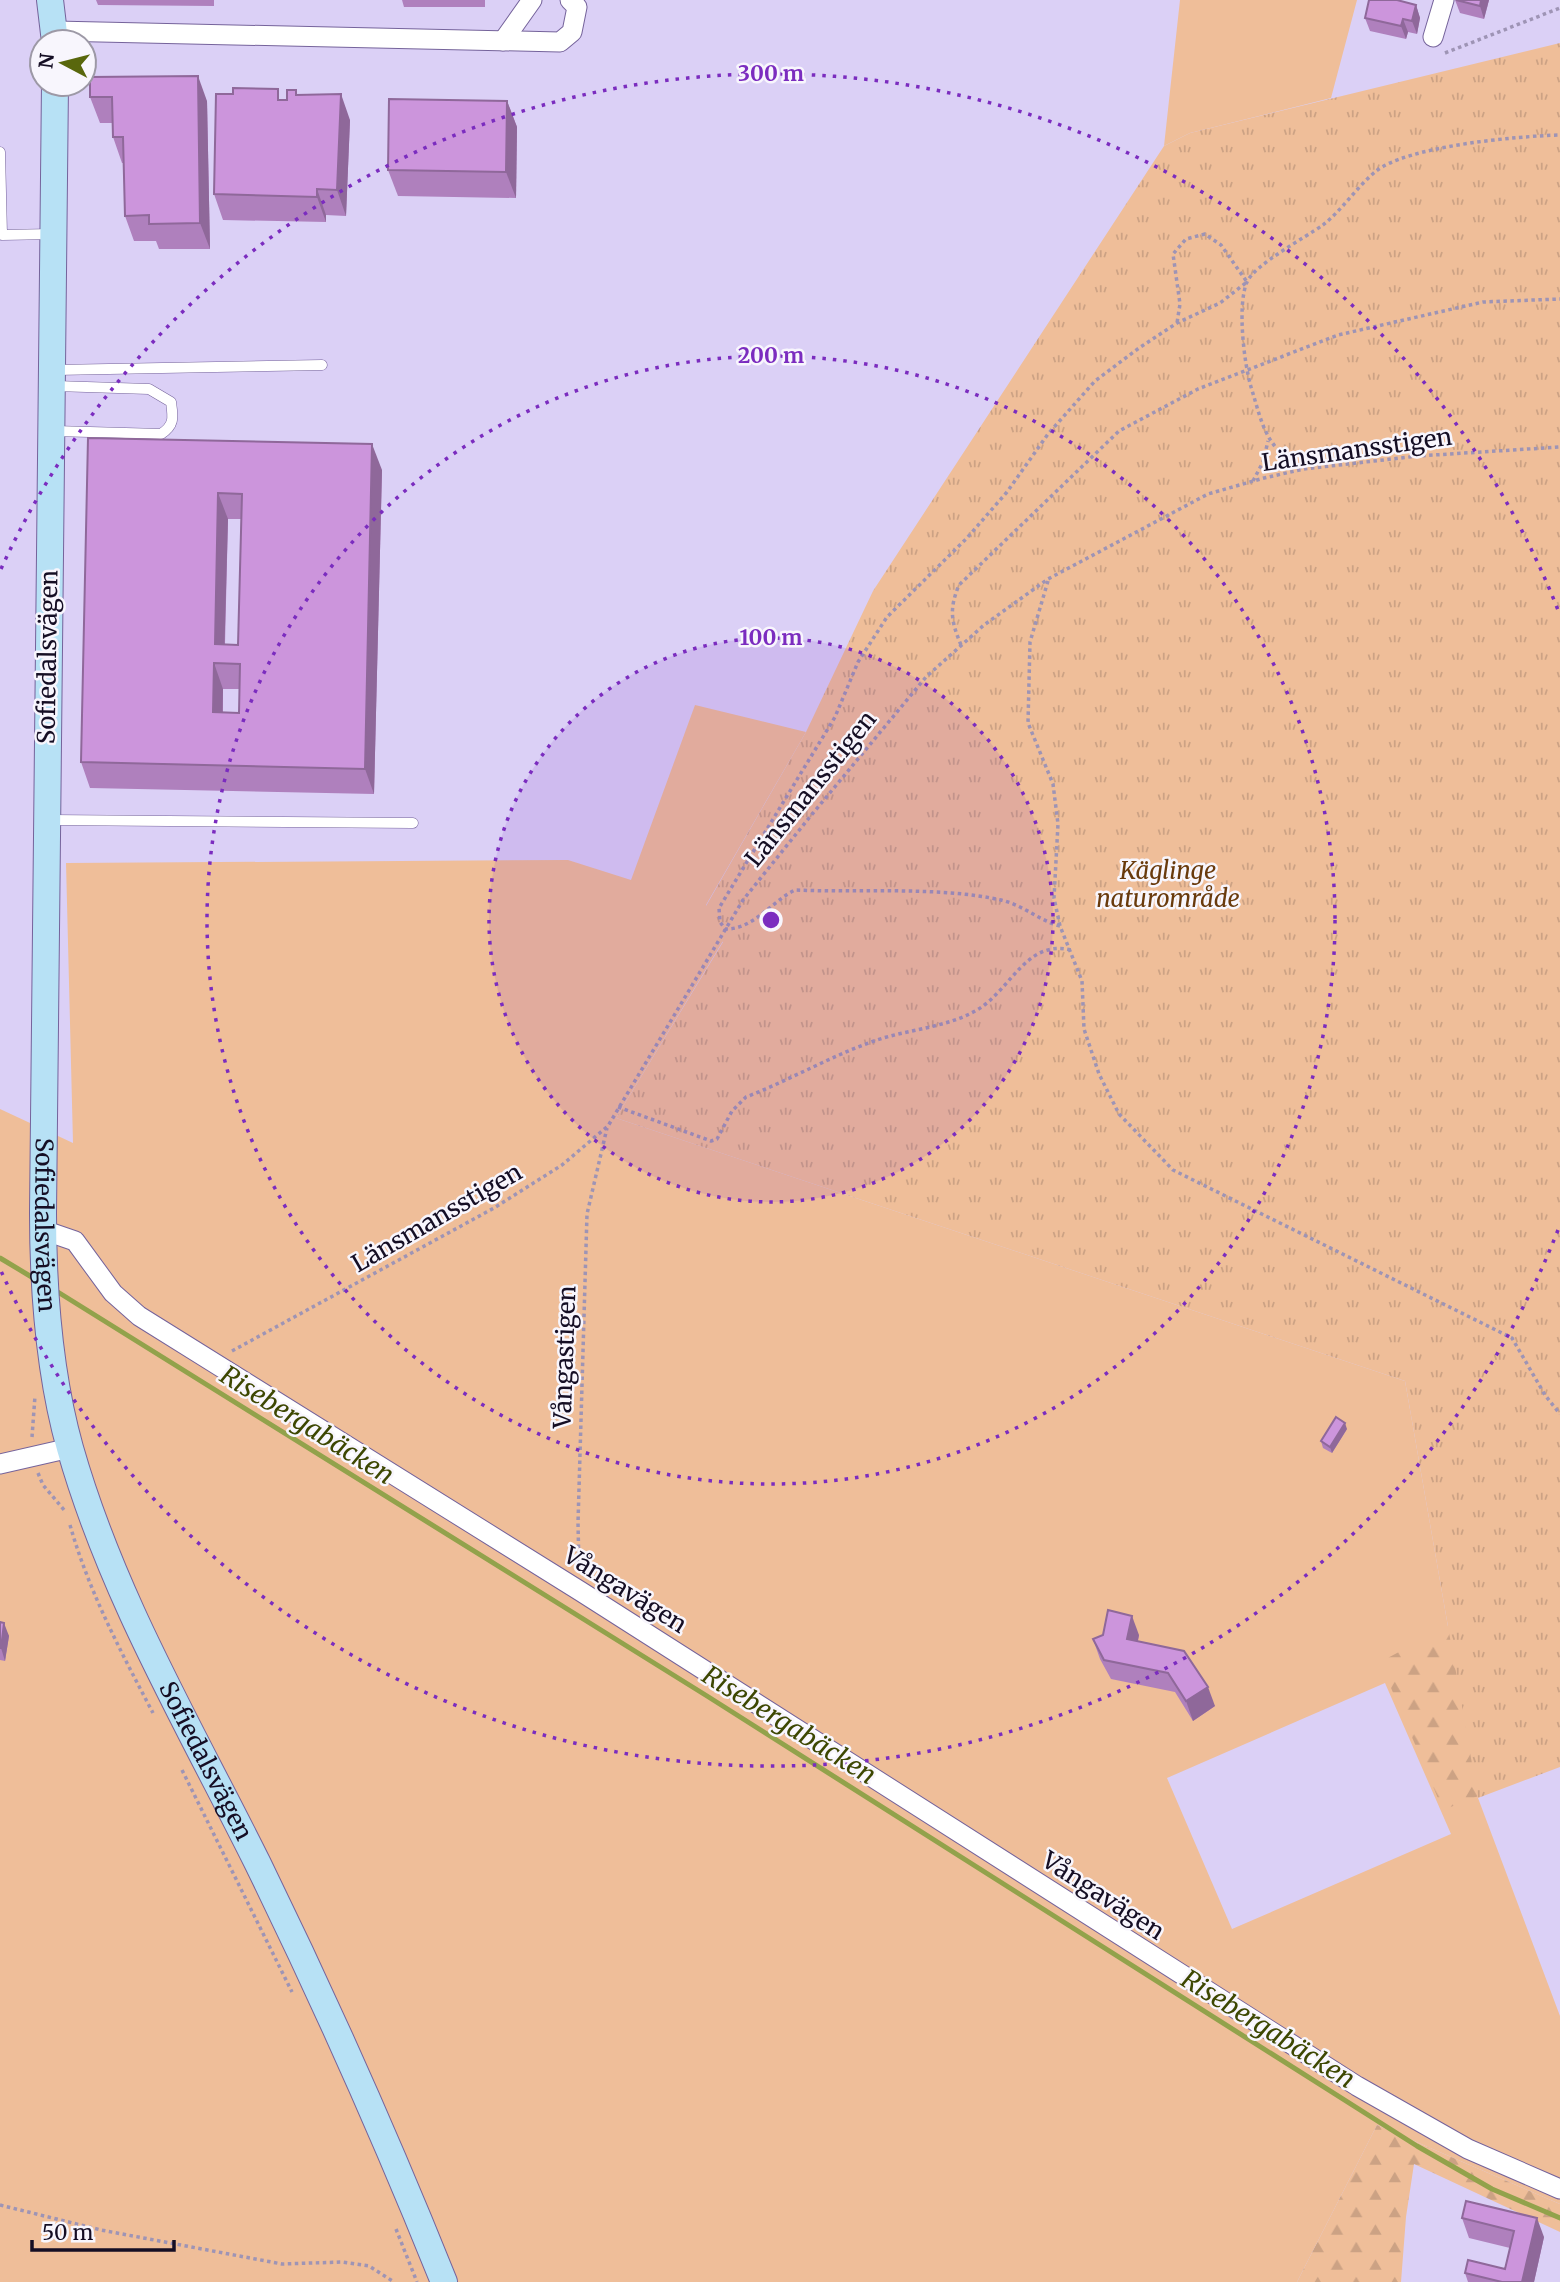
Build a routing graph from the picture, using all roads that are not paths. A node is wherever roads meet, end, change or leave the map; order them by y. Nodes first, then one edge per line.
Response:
1 (50, 0) edge
2 (532, 0) edge
3 (570, 0) edge
4 (1444, 0) edge
5 (54, 28) edge
6 (98, 37) edge
7 (1433, 37) road end
8 (503, 41) junction
9 (55, 98) edge
10 (0, 152) edge
11 (53, 234) junction
12 (322, 365) dead end
13 (51, 378) junction
14 (50, 431) junction
15 (46, 820) junction
16 (412, 823) dead end
17 (43, 1238) junction
18 (71, 1448) junction
19 (0, 1464) edge
20 (1560, 2189) edge
21 (444, 2282) edge

1 - 5 main road
2 - 8 street
3 - 8 street
4 - 7 street
6 - 8 street
9 - 11 main road, Sofiedalsvägen
10 - 11 lane
11 - 13 main road, Sofiedalsvägen
12 - 13 lane
13 - 14 main road, Sofiedalsvägen
13 - 14 lane
14 - 15 main road, Sofiedalsvägen
15 - 16 lane
15 - 17 main road, Sofiedalsvägen
17 - 18 main road, Sofiedalsvägen
17 - 20 street, Vångavägen
18 - 19 street
18 - 21 main road, Sofiedalsvägen

